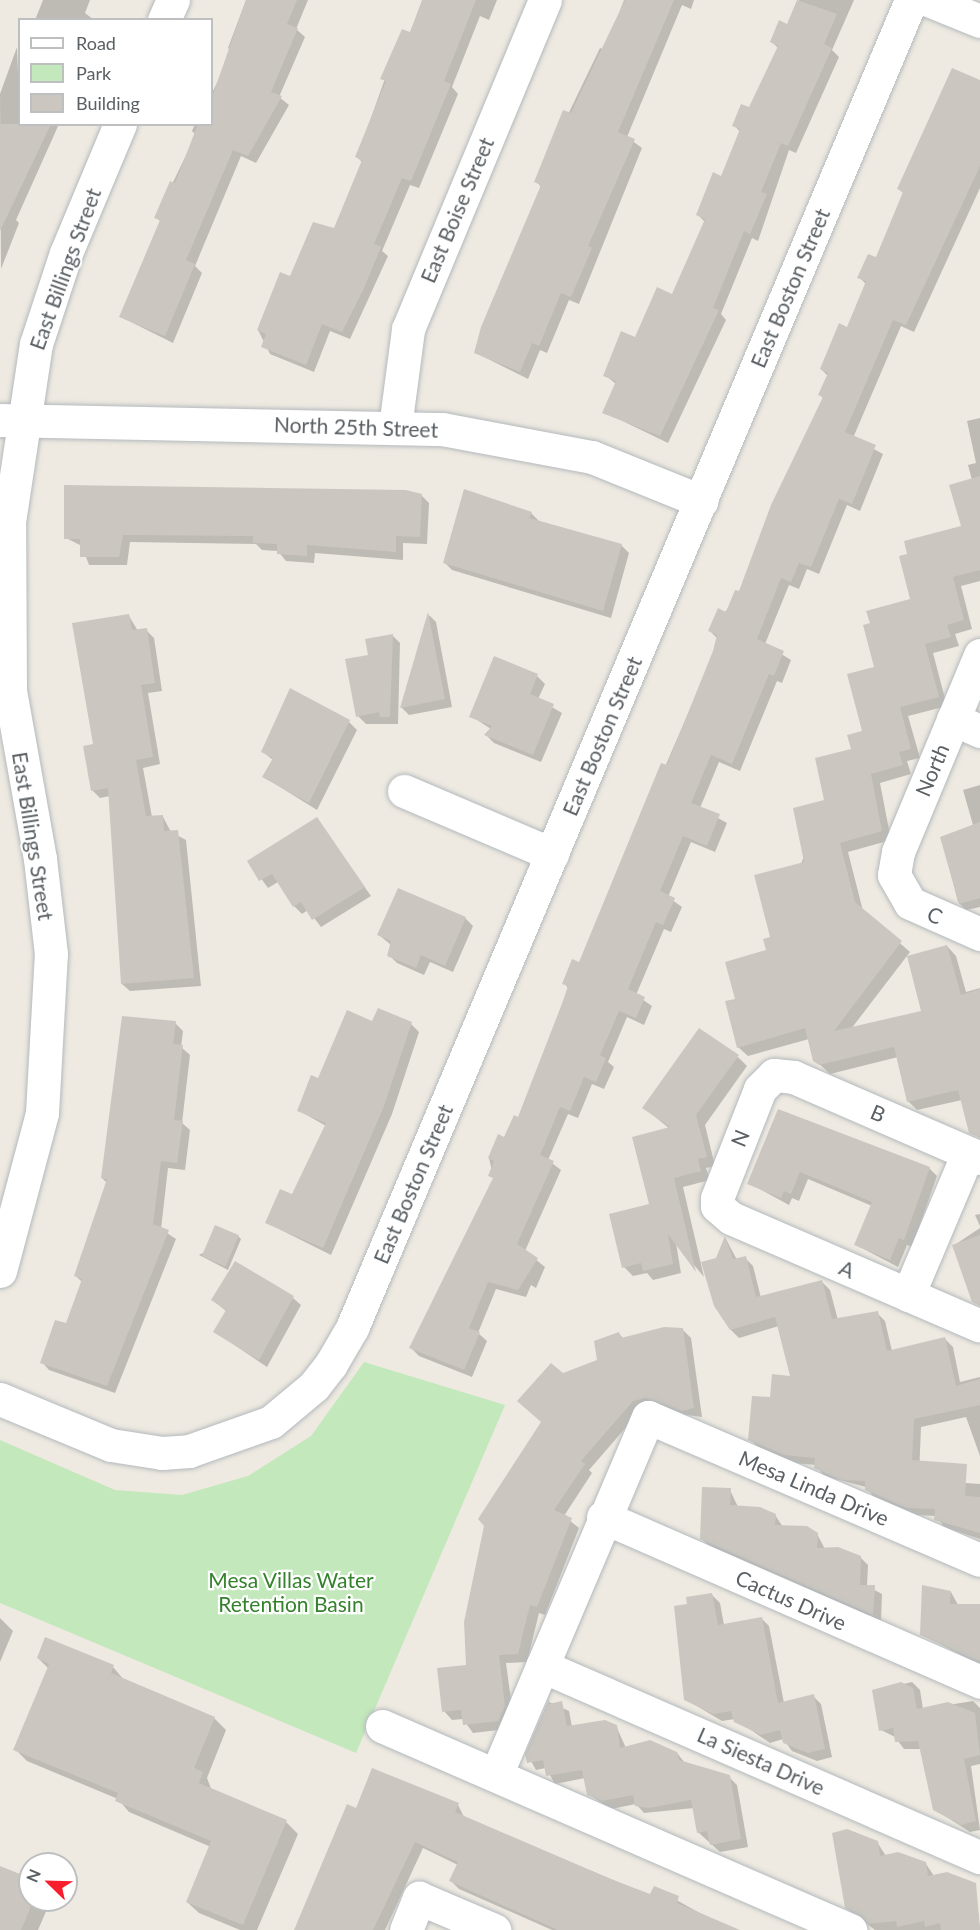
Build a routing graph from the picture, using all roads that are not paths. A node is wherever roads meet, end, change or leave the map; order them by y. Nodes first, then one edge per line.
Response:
1 (173, 0) edge
2 (545, 0) edge
3 (911, 0) edge
4 (928, 0) edge
5 (165, 18) edge
6 (980, 21) edge
7 (119, 126) edge
8 (10, 420) edge
9 (395, 427) junction
10 (701, 501) junction
11 (980, 655) edge
12 (967, 725) edge
13 (404, 791) dead end
14 (552, 854) junction
15 (896, 887) joint
16 (980, 934) edge
17 (774, 1075) joint
18 (974, 1155) edge
19 (717, 1206) joint
20 (0, 1271) edge
21 (908, 1295) junction
22 (980, 1326) edge
23 (0, 1399) edge
24 (603, 1517) junction
25 (980, 1560) edge
26 (542, 1665) junction
27 (980, 1682) edge
28 (382, 1726) dead end
29 (496, 1775) junction
30 (980, 1857) edge
31 (405, 1930) edge
32 (494, 1930) edge
33 (850, 1930) edge

1 - 5 street
2 - 9 street, East Boise Street
3 - 10 street, East Boston Street
4 - 6 street
7 - 8 street, East Billings Street
8 - 9 street, North 25th Street
8 - 20 street, East Billings Street
9 - 10 street, North 25th Street
10 - 14 street, East Boston Street
11 - 12 street, North
12 - 15 street, North
13 - 14 street
14 - 23 street, East Boston Street
15 - 16 street, C
17 - 18 street, B
17 - 19 street, N
18 - 21 street
19 - 21 street, A
21 - 22 street, A
24 - 25 street, Mesa Linda Drive
24 - 26 street
24 - 27 street, Cactus Drive
26 - 29 street
26 - 30 street, La Siesta Drive
28 - 29 street
29 - 33 street
31 - 32 street

